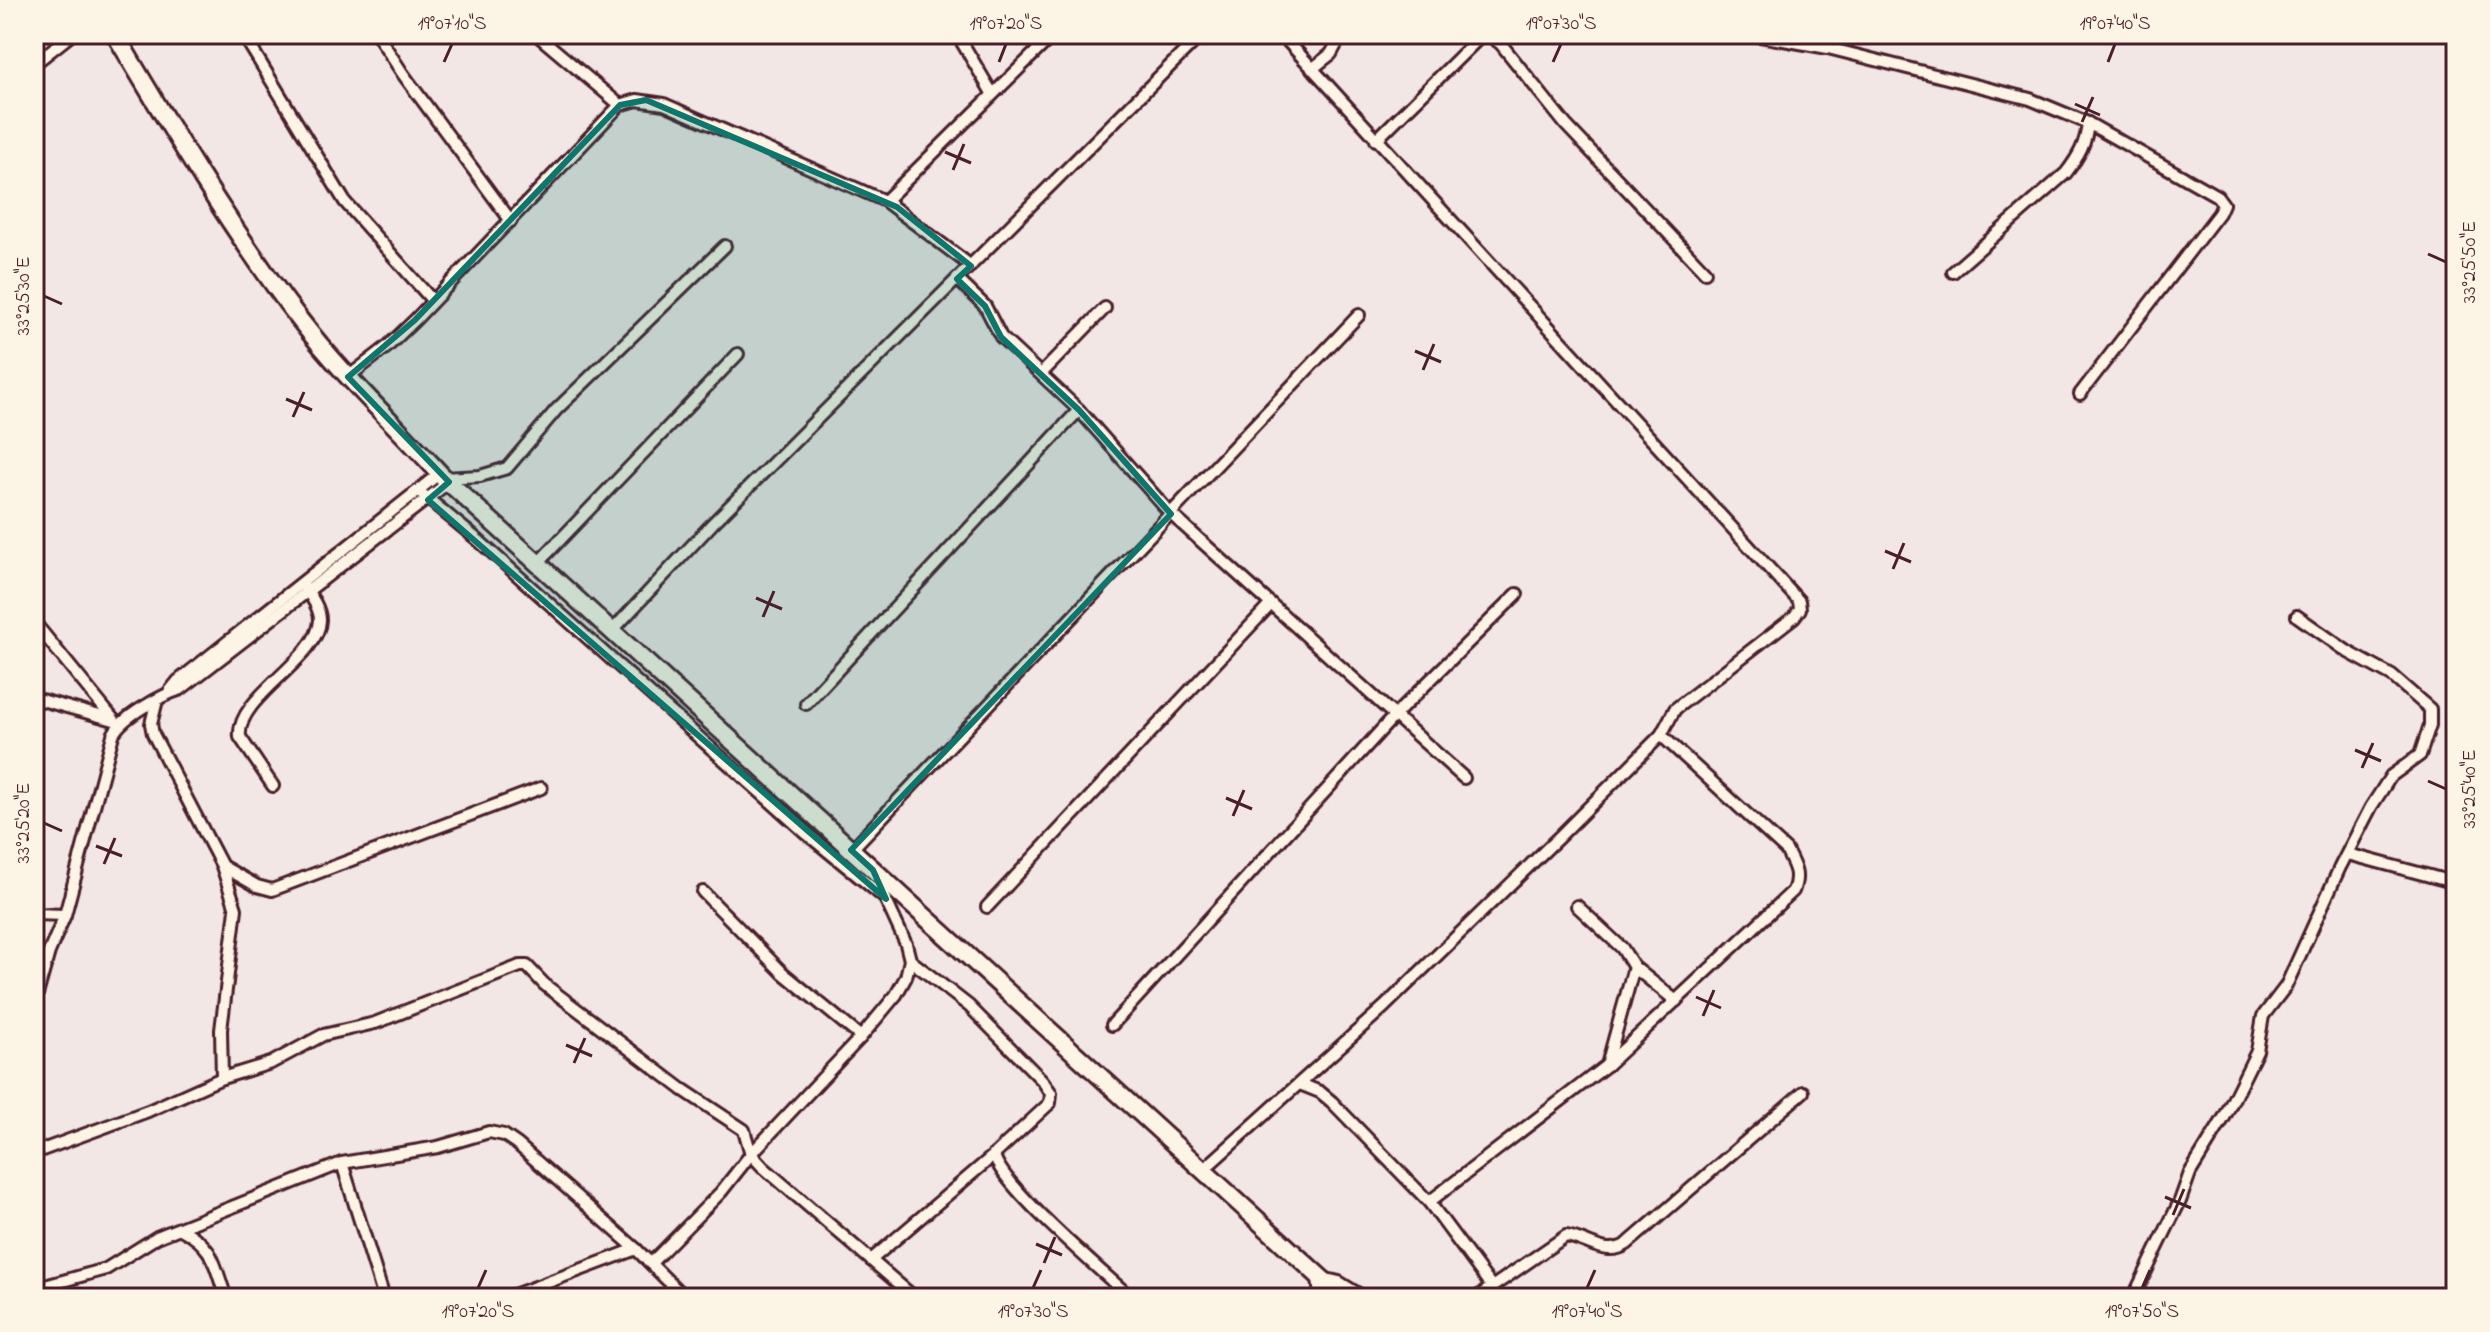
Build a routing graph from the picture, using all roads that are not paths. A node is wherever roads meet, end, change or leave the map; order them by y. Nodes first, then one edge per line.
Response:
1 (72, 34) edge
2 (115, 34) edge
3 (243, 34) edge
4 (377, 34) edge
5 (536, 34) edge
6 (957, 34) edge
7 (1054, 34) edge
8 (1202, 34) edge
9 (1281, 34) edge
10 (1342, 34) edge
11 (1486, 34) edge
12 (1749, 34) edge
13 (34, 64) edge
14 (1312, 69) junction
15 (992, 93) junction
16 (620, 105) junction
17 (2088, 123) junction
18 (1376, 140) junction
19 (885, 201) junction
20 (511, 221) junction
21 (725, 246) dead end
22 (971, 266) junction
23 (1705, 272) dead end
24 (1953, 272) dead end
25 (957, 279) junction
26 (432, 300) junction
27 (1105, 308) dead end
28 (1359, 315) dead end
29 (738, 354) dead end
30 (1041, 374) junction
31 (348, 377) junction
32 (2080, 394) dead end
33 (1079, 410) junction
34 (445, 478) junction
35 (424, 496) junction
36 (1171, 514) junction
37 (537, 564) junction
38 (304, 587) junction
39 (1517, 594) dead end
40 (1271, 604) junction
41 (2297, 616) dead end
42 (34, 622) edge
43 (611, 632) junction
44 (34, 698) edge
45 (157, 700) junction
46 (806, 704) dead end
47 (1395, 715) junction
48 (116, 721) junction
49 (1661, 735) junction
50 (1464, 778) dead end
51 (273, 786) dead end
52 (541, 788) dead end
53 (851, 850) junction
54 (2348, 854) junction
55 (222, 866) junction
56 (873, 870) junction
57 (2456, 883) edge
58 (703, 892) dead end
59 (886, 899) junction
60 (1577, 906) dead end
61 (987, 907) dead end
62 (34, 914) edge
63 (65, 915) junction
64 (910, 960) junction
65 (1634, 967) junction
66 (1676, 1001) junction
67 (34, 1005) edge
68 (1112, 1025) dead end
69 (861, 1037) junction
70 (1607, 1065) junction
71 (222, 1078) junction
72 (1300, 1084) junction
73 (1803, 1092) dead end
74 (34, 1153) edge
75 (751, 1154) junction
76 (994, 1155) junction
77 (342, 1163) junction
78 (1202, 1171) junction
79 (1429, 1202) junction
80 (205, 1219) junction
81 (181, 1229) junction
82 (200, 1239) junction
83 (636, 1249) junction
84 (871, 1260) junction
85 (651, 1263) junction
86 (1318, 1277) junction
87 (1492, 1287) junction
88 (34, 1289) edge
89 (226, 1298) edge
90 (384, 1298) edge
91 (506, 1298) edge
92 (685, 1298) edge
93 (915, 1298) edge
94 (1131, 1298) edge
95 (1320, 1298) edge
96 (1343, 1298) edge
97 (1365, 1298) edge
98 (1476, 1298) edge
99 (2133, 1298) edge

1 - 13 street
2 - 31 main road
3 - 26 street
4 - 20 street
5 - 16 street
6 - 15 street
7 - 15 street
8 - 22 street
9 - 14 street
10 - 14 street
11 - 18 street
11 - 23 street
12 - 17 street
14 - 18 street
15 - 19 street
16 - 19 street
16 - 20 street
17 - 24 street
17 - 32 street
18 - 49 street
19 - 22 street
20 - 26 street
21 - 34 street
22 - 25 street
25 - 30 street
25 - 43 street
26 - 31 street
27 - 30 street
28 - 36 street
29 - 37 street
30 - 33 street
31 - 34 main road
33 - 36 street
33 - 46 street
34 - 35 street
34 - 37 main road
35 - 38 street
35 - 59 street
36 - 40 street
36 - 53 street
37 - 43 main road
38 - 45 street
38 - 51 street
39 - 47 street
40 - 47 street
40 - 61 street
41 - 54 street
42 - 48 street
43 - 53 main road
44 - 48 street
45 - 48 street
45 - 55 street
47 - 50 street
47 - 68 street
48 - 63 street
49 - 66 street
49 - 72 street
52 - 55 street
53 - 56 main road
54 - 57 street
54 - 99 street
55 - 71 street
56 - 59 street
56 - 78 main road
58 - 69 street
59 - 64 street
60 - 65 street
62 - 63 street
63 - 67 street
64 - 69 street
64 - 76 street
65 - 66 street
65 - 70 street
66 - 70 street
69 - 75 street
70 - 79 street
71 - 74 street
71 - 75 street
72 - 78 street
72 - 79 street
73 - 87 street
75 - 84 street
75 - 85 street
76 - 84 street
76 - 94 street
77 - 80 street
77 - 83 street
77 - 90 street
78 - 86 main road
79 - 87 street
80 - 81 street
80 - 82 street
81 - 82 street
81 - 88 street
82 - 89 street
83 - 85 street
83 - 91 street
84 - 93 street
85 - 92 street
86 - 95 street
86 - 96 main road
86 - 97 street
87 - 98 street

